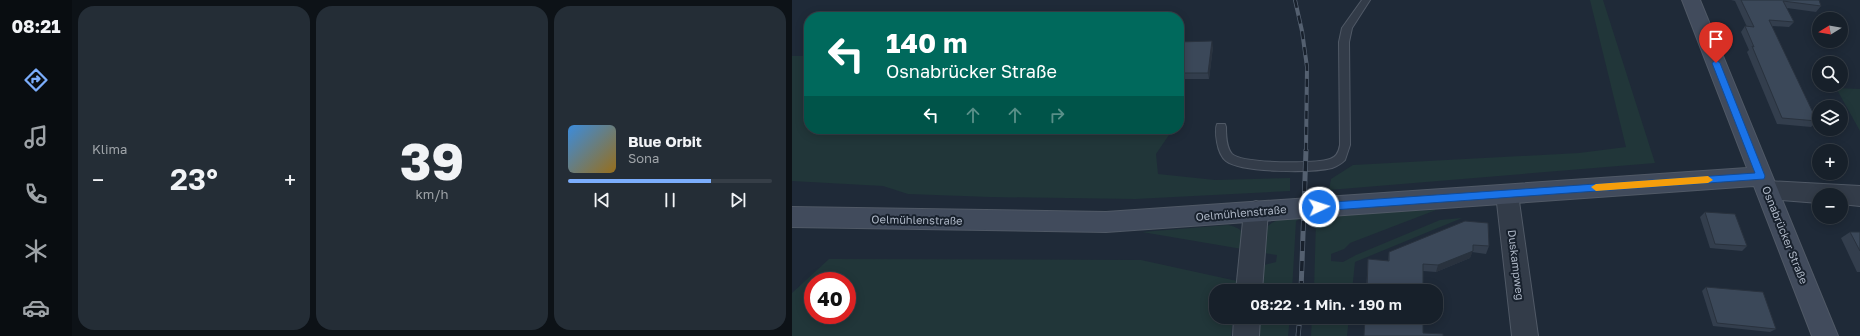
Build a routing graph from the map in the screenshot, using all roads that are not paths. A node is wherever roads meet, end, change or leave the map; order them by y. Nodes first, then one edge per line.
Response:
1 (1366, 0) edge
2 (1690, 0) edge
3 (1221, 127) dead end
4 (1764, 183) junction
5 (1812, 191) edge
6 (1507, 194) junction
7 (1848, 195) edge
8 (1860, 196) edge
9 (1256, 211) junction
10 (792, 217) edge
11 (1251, 284) edge
12 (1247, 324) edge
13 (1246, 336) edge
14 (1525, 336) edge
15 (1825, 336) edge

1 - 3 lane
2 - 4 street, Osnabrücker Straße
4 - 5 street
4 - 6 street, Oelmühlenstraße
4 - 15 street, Osnabrücker Straße
6 - 9 street, Oelmühlenstraße
6 - 14 street, Duskampweg
7 - 8 street
9 - 10 street, Oelmühlenstraße
9 - 11 street
12 - 13 street

